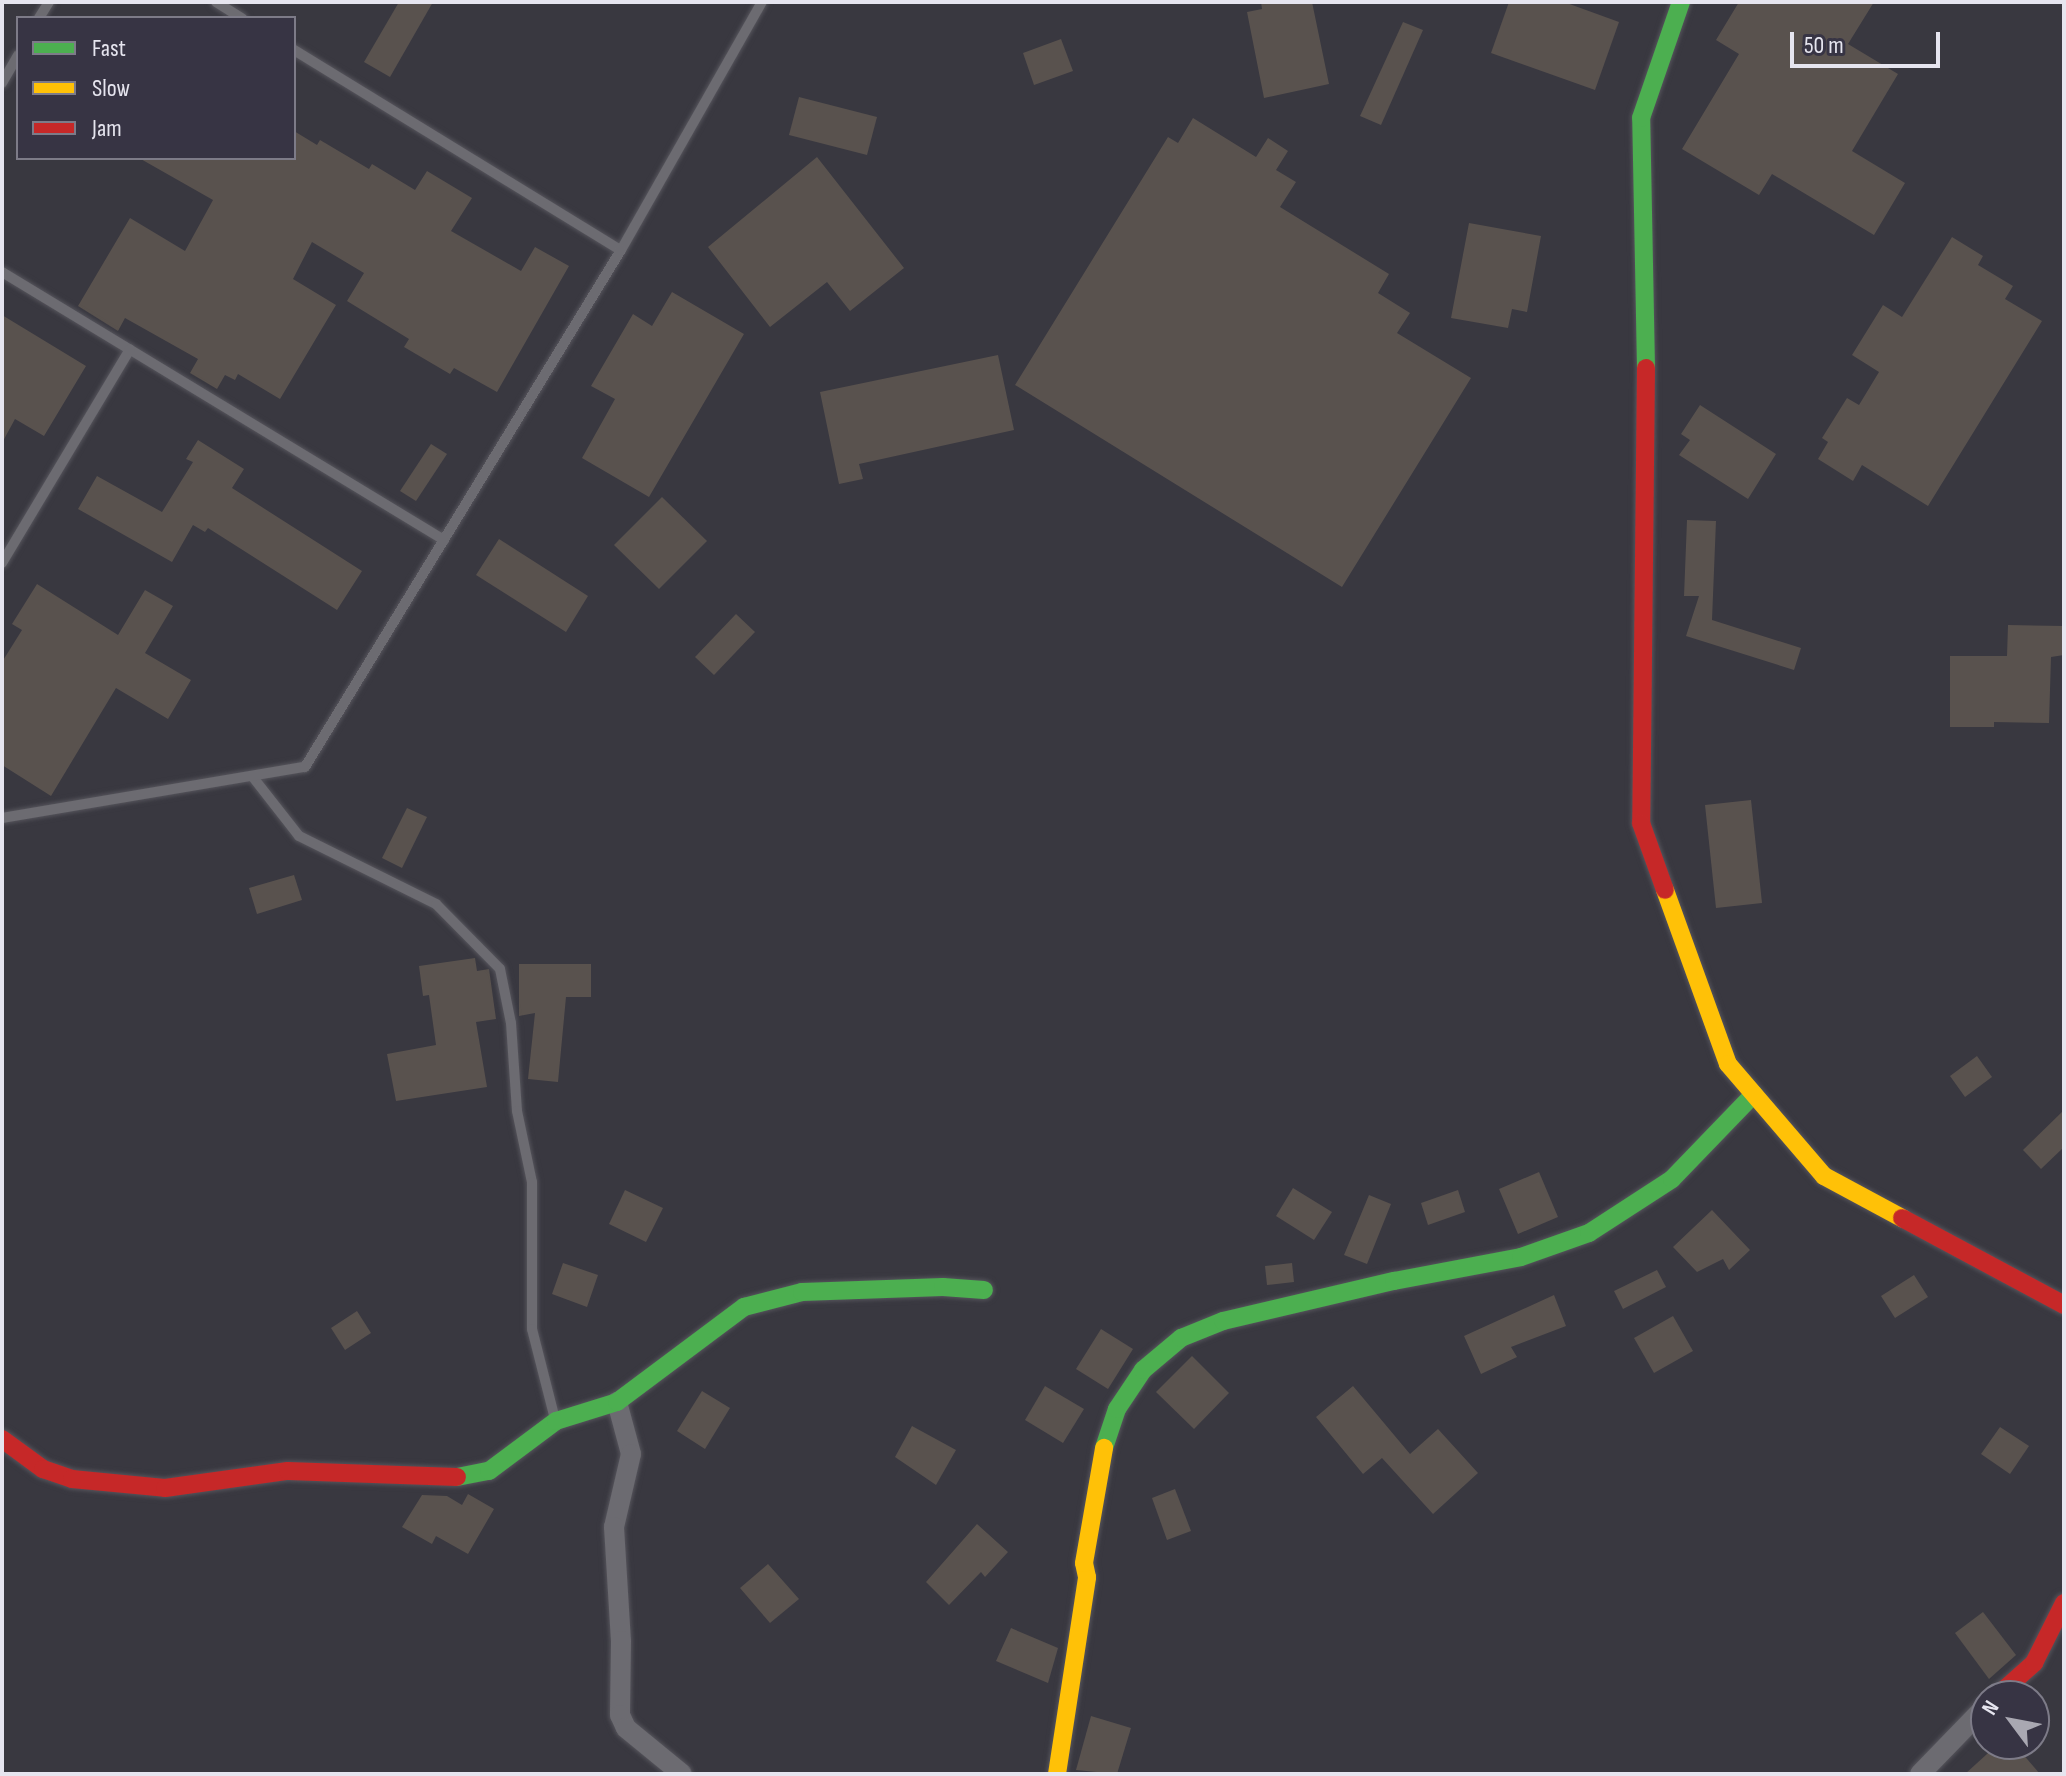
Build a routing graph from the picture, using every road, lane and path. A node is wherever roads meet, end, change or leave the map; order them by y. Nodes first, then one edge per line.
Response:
1 (216, 2) edge
2 (762, 2) edge
3 (1681, 2) edge
4 (239, 16) edge
5 (296, 51) edge
6 (16, 58) edge
7 (2, 83) edge
8 (621, 250) junction
9 (2, 272) edge
10 (130, 349) junction
11 (444, 540) junction
12 (2, 563) edge
13 (252, 776) junction
14 (2, 818) edge
15 (1754, 1094) junction
16 (984, 1290) dead end
17 (2064, 1305) edge
18 (617, 1402) junction
19 (556, 1421) junction
20 (2, 1439) edge
21 (2064, 1603) edge
22 (2015, 1680) edge
23 (1970, 1722) edge
24 (682, 1774) edge
25 (1057, 1774) edge
26 (1920, 1774) edge

1 - 4 lane
2 - 8 lane
3 - 15 street
5 - 8 lane
6 - 7 lane
8 - 11 lane
9 - 10 lane
10 - 11 lane
10 - 12 lane
11 - 13 lane
13 - 14 lane
13 - 19 lane
15 - 17 street
15 - 25 street
16 - 18 street
18 - 19 street
18 - 24 street
19 - 20 street
21 - 22 street
23 - 26 street

